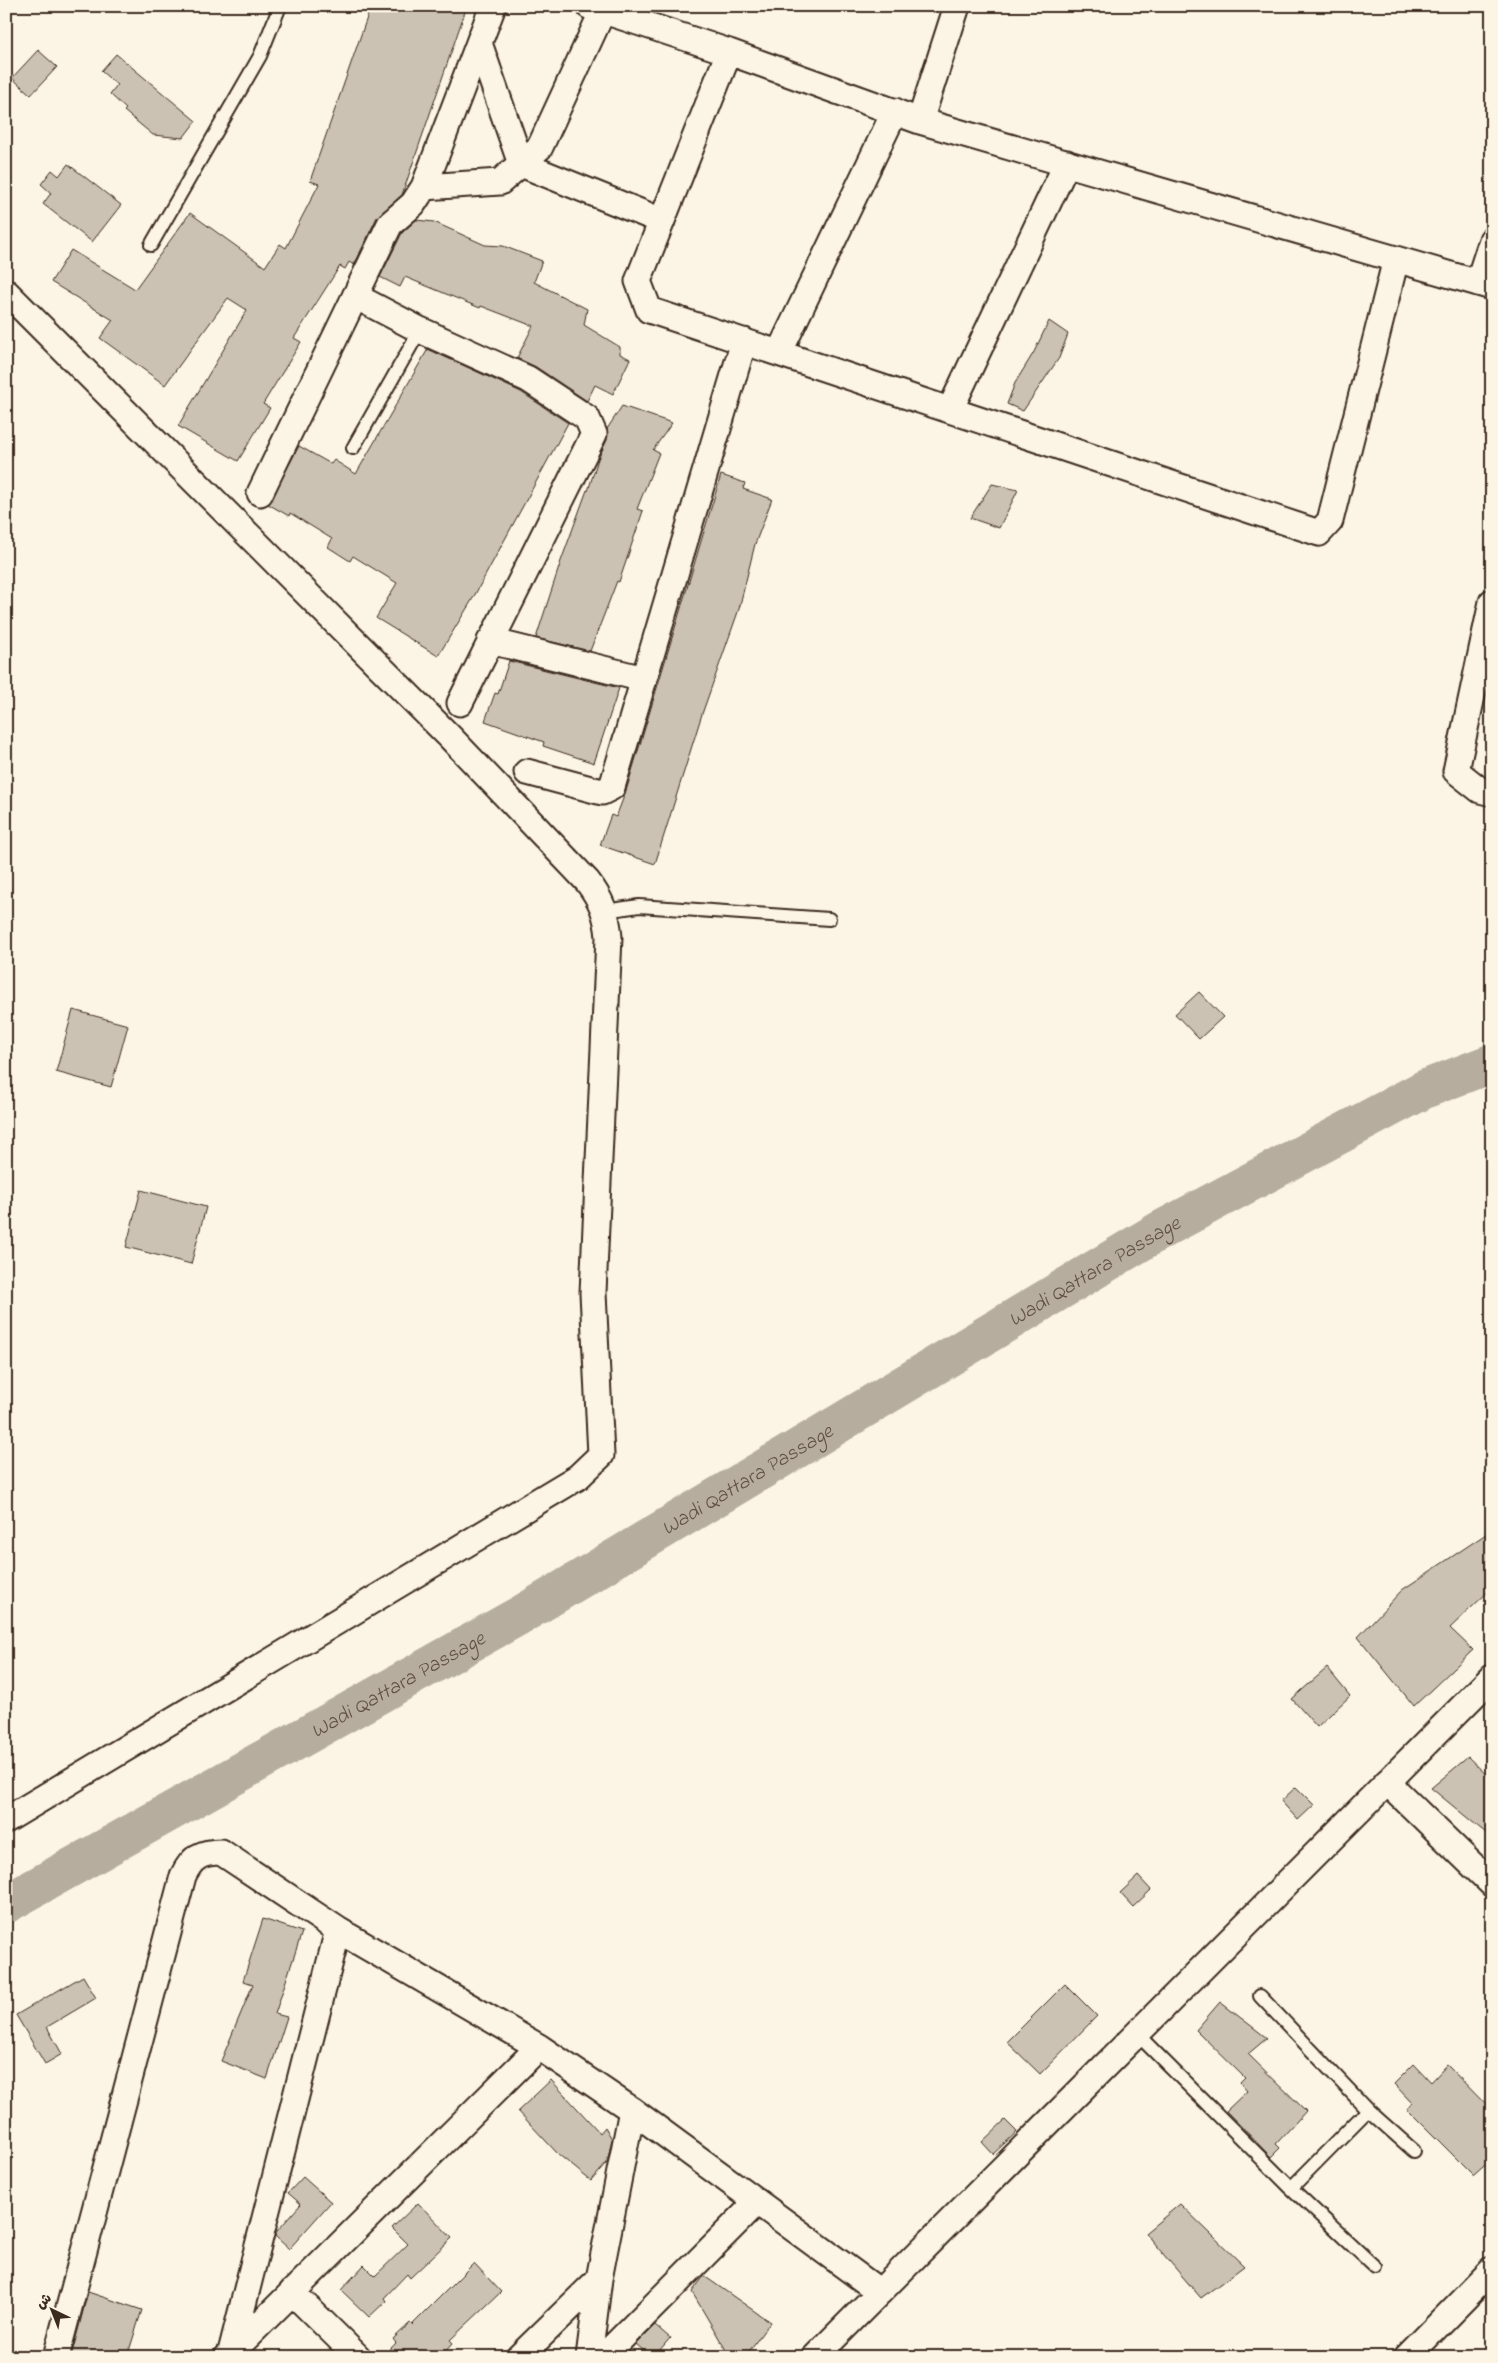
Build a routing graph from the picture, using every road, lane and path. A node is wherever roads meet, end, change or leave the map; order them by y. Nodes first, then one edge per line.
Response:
1 (280, 6) edge
2 (493, 6) edge
3 (958, 6) edge
4 (599, 8) edge
5 (479, 44) junction
6 (729, 52) junction
7 (895, 112) junction
8 (920, 120) junction
9 (1067, 163) junction
10 (521, 164) junction
11 (424, 187) junction
12 (662, 220) junction
13 (1492, 240) edge
14 (152, 245) dead end
15 (1396, 259) junction
16 (1485, 285) edge
17 (6, 292) edge
18 (355, 296) junction
19 (420, 330) junction
20 (744, 341) junction
21 (779, 353) junction
22 (950, 410) junction
23 (353, 448) dead end
24 (260, 493) dead end
25 (1492, 602) edge
26 (490, 641) junction
27 (644, 679) junction
28 (460, 703) dead end
29 (1481, 707) edge
30 (527, 772) dead end
31 (1492, 793) edge
32 (606, 911) junction
33 (828, 919) dead end
34 (1492, 1677) edge
35 (1387, 1782) junction
36 (6, 1820) edge
37 (1492, 1884) edge
38 (338, 1930) junction
39 (1260, 1996) dead end
40 (1137, 2034) junction
41 (540, 2047) junction
42 (632, 2110) junction
43 (1368, 2110) junction
44 (1414, 2151) dead end
45 (1291, 2188) junction
46 (757, 2202) junction
47 (1375, 2267) dead end
48 (1492, 2270) edge
49 (599, 2280) junction
50 (292, 2292) junction
51 (880, 2292) junction
52 (228, 2355) edge
53 (56, 2357) edge
54 (358, 2357) edge
55 (519, 2357) edge
56 (589, 2357) edge
57 (603, 2357) edge
58 (815, 2357) edge
59 (1407, 2357) edge

1 - 14 lane
2 - 5 street
3 - 8 street
4 - 6 street
4 - 10 street
5 - 10 street
5 - 11 street
6 - 7 street
6 - 12 street
7 - 8 street
7 - 21 street
8 - 9 street
9 - 15 street
9 - 22 street
10 - 11 street
10 - 12 street
11 - 18 street
12 - 20 street
13 - 16 street
15 - 16 street
15 - 22 street
17 - 32 street
18 - 19 street
18 - 24 street
19 - 23 lane
19 - 26 street
20 - 21 street
20 - 27 street
21 - 22 street
25 - 29 street
26 - 27 street
26 - 28 street
27 - 30 street
29 - 31 street
32 - 33 lane
32 - 36 street
34 - 35 street
35 - 37 street
35 - 40 street
38 - 41 street
38 - 52 street
38 - 53 street
39 - 43 lane
40 - 45 lane
40 - 51 street
41 - 42 street
41 - 50 street
42 - 46 street
42 - 49 street
43 - 44 lane
43 - 45 lane
45 - 47 lane
46 - 51 street
46 - 57 street
48 - 59 street
49 - 55 street
49 - 56 street
50 - 52 street
50 - 54 street
51 - 58 street

